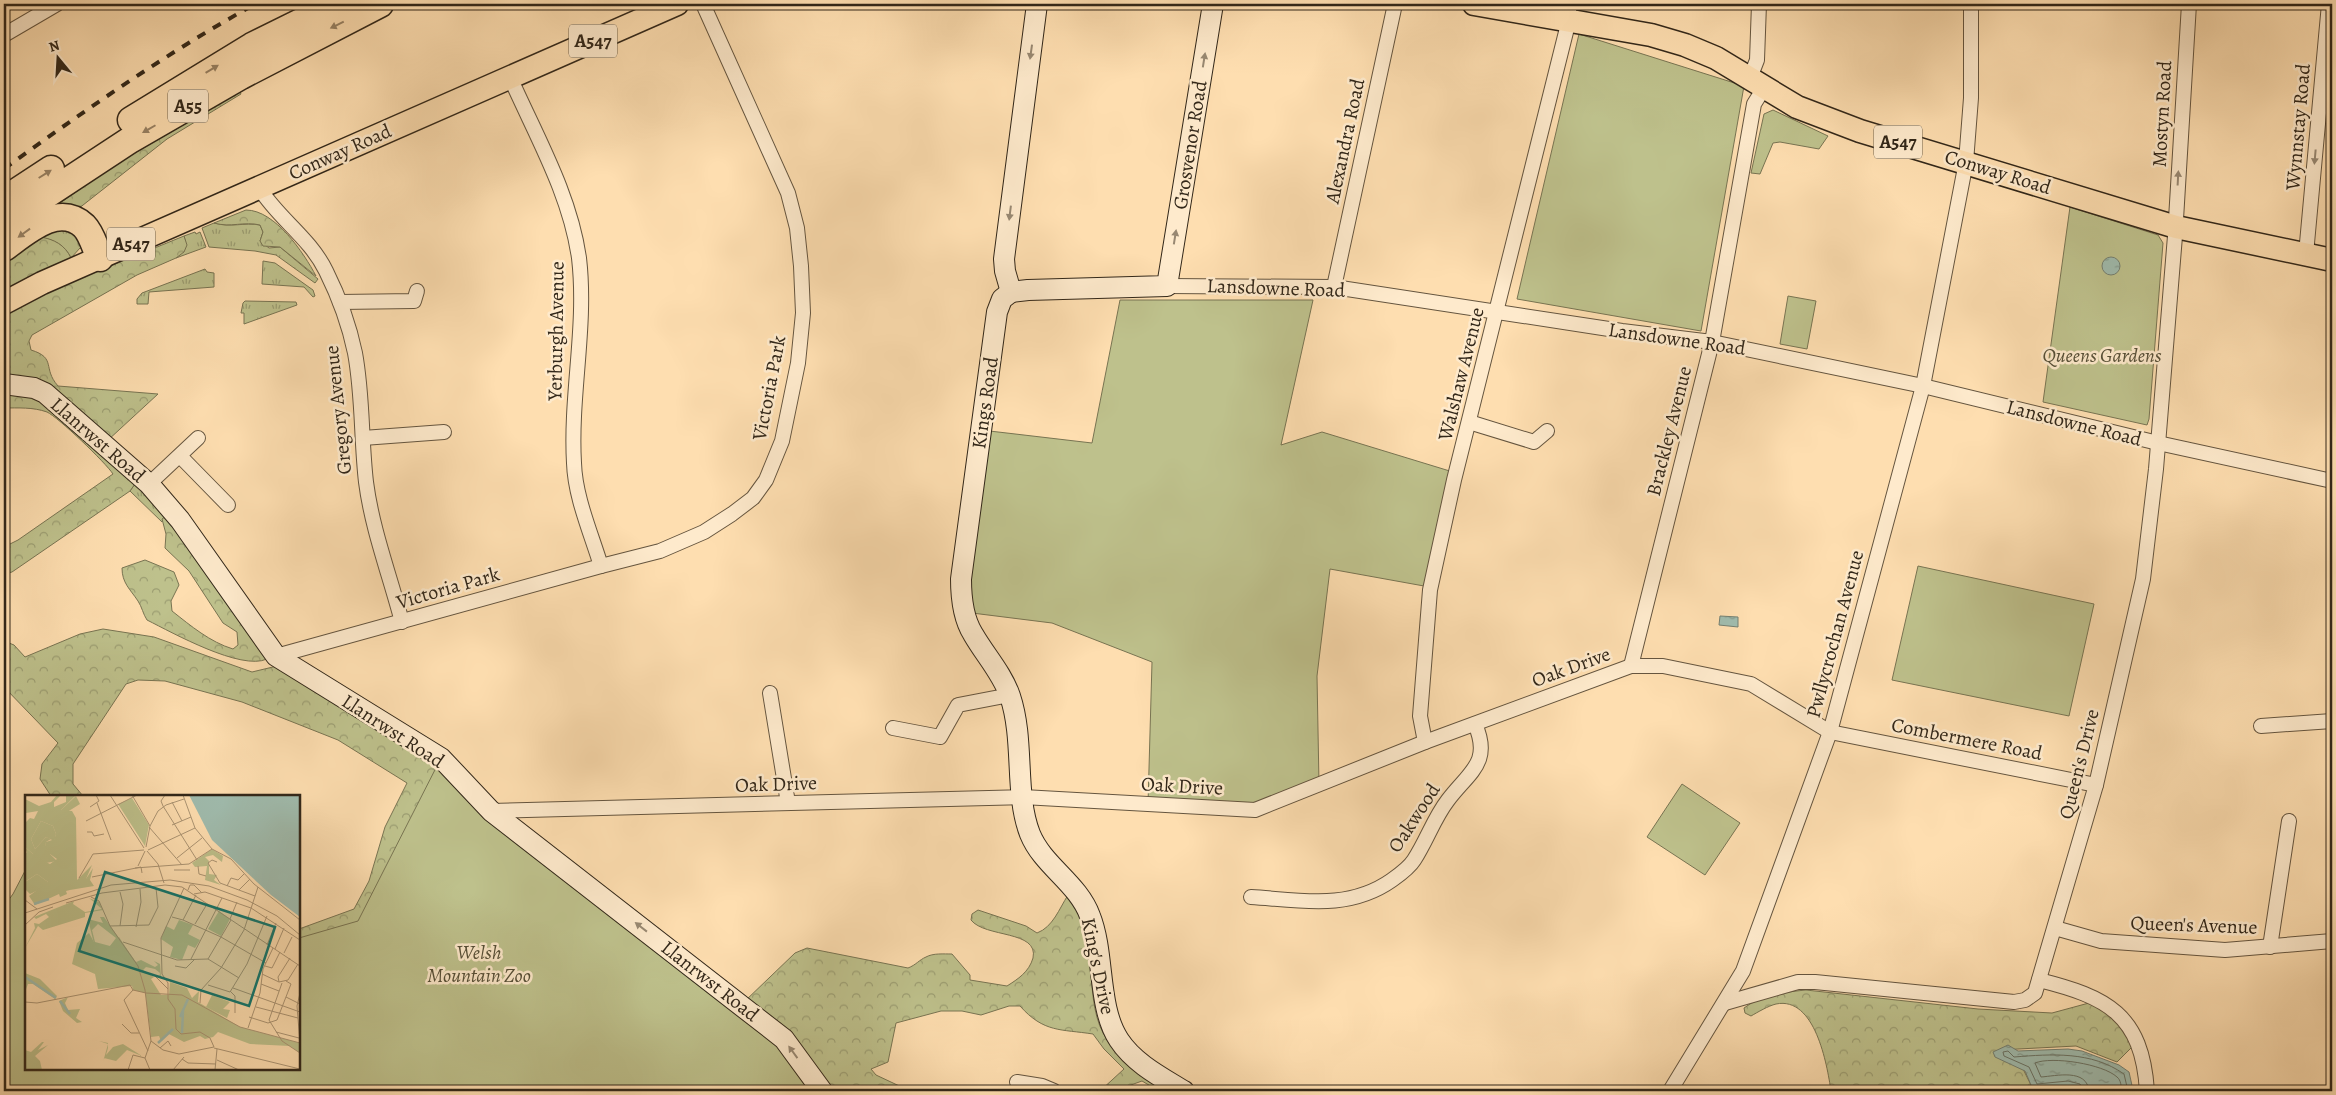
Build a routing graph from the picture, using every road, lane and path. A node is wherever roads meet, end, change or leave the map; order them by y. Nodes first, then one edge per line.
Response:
1 (57, 4) edge
2 (321, 4) edge
3 (337, 4) edge
4 (380, 4) edge
5 (677, 4) edge
6 (703, 4) edge
7 (1037, 4) edge
8 (1213, 4) edge
9 (1395, 4) edge
10 (1474, 4) edge
11 (1759, 4) edge
12 (1971, 4) edge
13 (2189, 4) edge
14 (2329, 4) edge
15 (1569, 12) edge
16 (4, 35) edge
17 (252, 46) junction
18 (510, 78) junction
19 (1757, 83) junction
20 (1966, 162) junction
21 (260, 189) junction
22 (4, 200) edge
23 (4, 223) edge
24 (2176, 227) junction
25 (4, 248) edge
26 (2306, 254) junction
27 (100, 258) junction
28 (2332, 260) edge
29 (1167, 286) junction
30 (1334, 287) junction
31 (416, 291) dead end
32 (1012, 292) junction
33 (340, 302) junction
34 (4, 303) edge
35 (1497, 312) junction
36 (1712, 342) junction
37 (4, 384) edge
38 (1923, 386) junction
39 (1469, 422) junction
40 (1546, 431) dead end
41 (444, 432) dead end
42 (198, 438) dead end
43 (363, 438) junction
44 (2158, 443) junction
45 (180, 456) junction
46 (2332, 481) edge
47 (149, 484) junction
48 (228, 505) dead end
49 (601, 566) junction
50 (402, 622) junction
51 (276, 656) junction
52 (1631, 666) junction
53 (770, 693) dead end
54 (1010, 695) junction
55 (2332, 721) edge
56 (1475, 724) junction
57 (2261, 726) dead end
58 (893, 728) dead end
59 (1830, 732) junction
60 (1425, 742) junction
61 (2096, 785) junction
62 (1023, 797) junction
63 (788, 804) junction
64 (491, 811) junction
65 (2289, 821) dead end
66 (1251, 897) dead end
67 (2055, 928) junction
68 (2332, 941) edge
69 (2270, 947) junction
70 (2039, 980) junction
71 (1725, 1004) junction
72 (1017, 1082) dead end
73 (1045, 1090) edge
74 (822, 1091) edge
75 (1184, 1091) edge
76 (1670, 1091) edge
77 (2147, 1091) edge

1 - 16 street
2 - 17 highway
3 - 17 highway, A55
4 -> 23 highway, A55
5 - 18 main road, Conway Road / A547
6 - 49 street, Victoria Park
7 -> 32 main road
29 -> 8 main road, Grosvenor Road
9 - 30 street, Alexandra Road
10 - 15 main road, Conway Road / A547
11 - 19 street, Brackley Avenue
12 - 20 street, Pwllycrochan Avenue
24 -> 13 street, Mostyn Road
14 -> 26 street, Wynnstay Road
15 - 19 main road, Conway Road / A547
15 - 35 street, Walshaw Avenue
22 -> 17 highway, A55
18 - 21 main road, Conway Road / A547
18 - 49 street, Yerburgh Avenue
19 - 20 main road, Conway Road / A547
19 - 36 street, Brackley Avenue
20 - 24 main road, Conway Road / A547
20 - 38 street, Pwllycrochan Avenue
21 - 27 main road, Conway Road / A547
21 - 33 street, Gregory Avenue
24 - 26 main road, Conway Road / A547
24 - 44 street, Queen's Drive
27 -> 25 highway
26 - 28 main road, Conway Road / A547
27 - 34 main road, Conway Road / A547
29 - 30 street, Lansdowne Road
29 - 32 main road, Lansdowne Road
30 - 35 street, Lansdowne Road
31 - 33 street
32 - 54 main road, Kings Road
33 - 43 street, Gregory Avenue
35 - 36 street, Lansdowne Road
35 - 39 street, Walshaw Avenue
36 - 38 street, Lansdowne Road
36 - 52 street, Brackley Avenue
37 - 47 main road, Llanrwst Road
38 - 44 street, Lansdowne Road
38 - 59 street, Pwllycrochan Avenue
39 - 40 street
39 - 60 street, Walshaw Avenue
41 - 43 street
42 - 45 street
43 - 50 street, Gregory Avenue
44 - 46 street, Lansdowne Road
44 - 61 street, Queen's Drive
45 - 47 street
45 - 48 street
47 - 51 main road, Llanrwst Road
49 - 50 street, Victoria Park
50 - 51 street, Victoria Park
51 - 64 main road, Llanrwst Road
52 - 56 street, Oak Drive
52 - 59 street, Oak Drive
53 - 63 street
54 - 58 street
54 - 62 main road, Kings Road
55 - 57 street
56 - 60 street, Oak Drive
56 - 66 street, Oakwood
59 - 61 street, Combermere Road
59 - 71 street, Pwllycrochan Avenue
60 - 62 street, Oak Drive
61 - 67 street, Queen's Drive
62 - 63 street, Oak Drive
62 - 75 main road, King's Drive
63 - 64 street, Oak Drive
74 -> 64 main road, Llanrwst Road
65 - 69 street
67 - 69 street, Queen's Avenue
67 - 70 street, Queen's Drive
68 - 69 street, Queen's Avenue
70 - 71 street, Queen's Drive
70 - 77 street
71 - 76 street, Pwllycrochan Avenue
72 - 73 street

